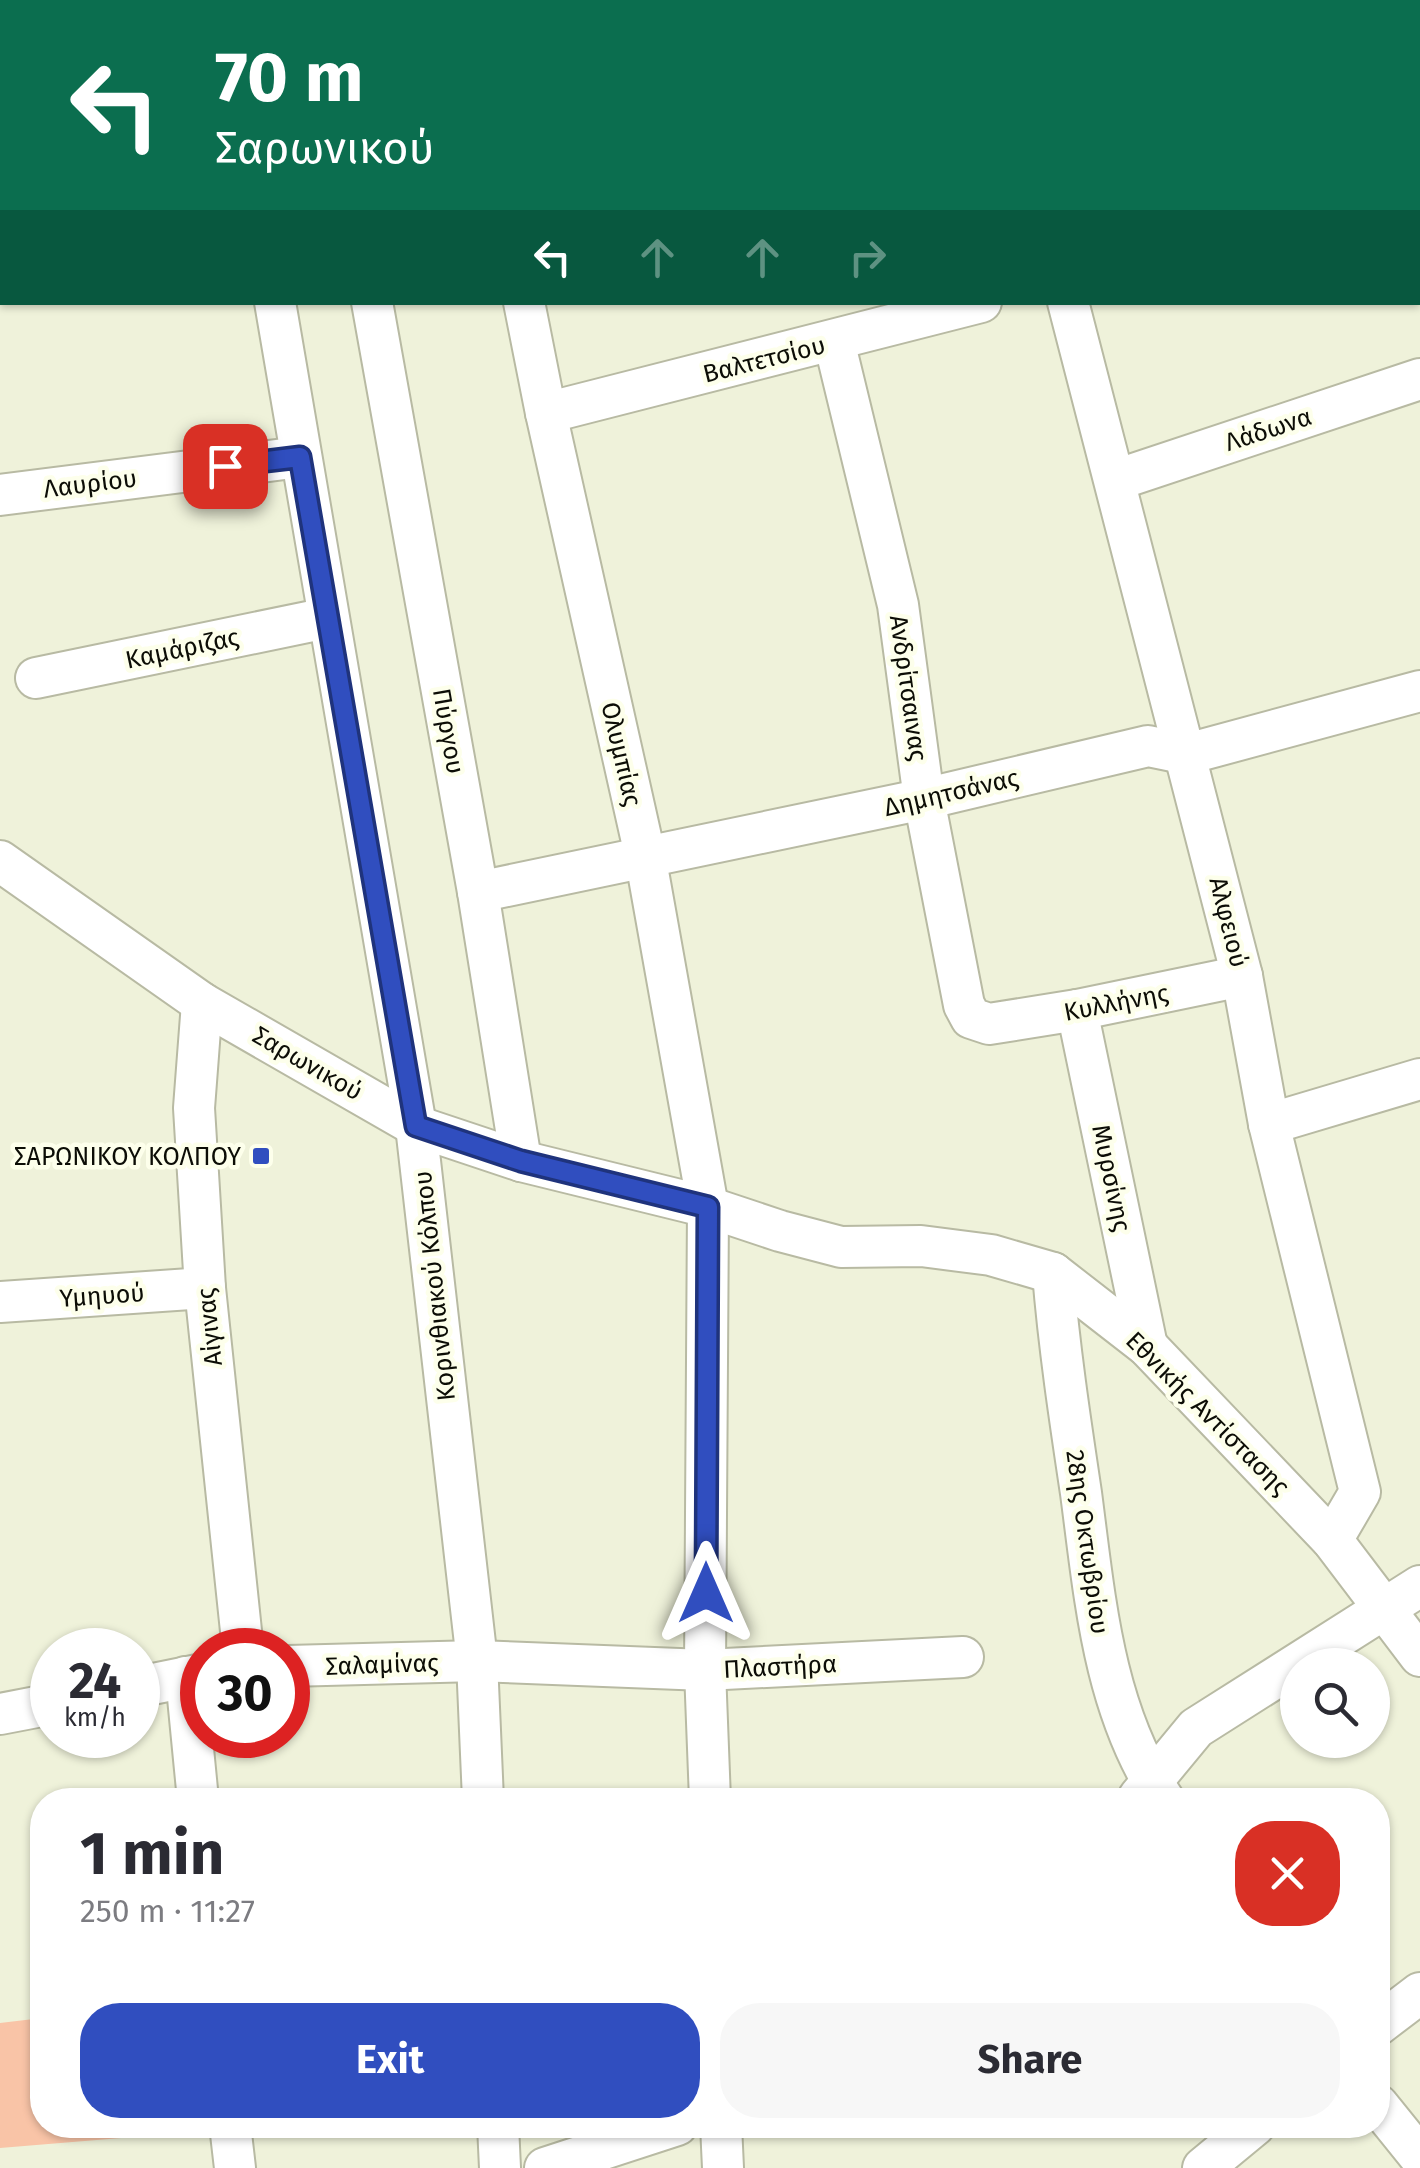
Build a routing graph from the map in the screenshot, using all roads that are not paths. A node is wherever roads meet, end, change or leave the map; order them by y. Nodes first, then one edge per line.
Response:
1 (275, 305) edge
2 (373, 305) edge
3 (525, 305) edge
4 (970, 305) edge
5 (1069, 305) edge
6 (834, 341) junction
7 (1420, 378) edge
8 (546, 413) junction
9 (300, 457) junction
10 (1116, 480) junction
11 (0, 495) edge
12 (327, 618) junction
13 (36, 678) dead end
14 (1420, 691) edge
15 (1186, 754) junction
16 (924, 800) junction
17 (645, 855) junction
18 (0, 862) edge
19 (478, 892) junction
20 (1242, 976) junction
21 (202, 1003) junction
22 (1077, 1010) junction
23 (988, 1024) joint
24 (1420, 1079) edge
25 (1269, 1124) junction
26 (416, 1126) junction
27 (521, 1161) junction
28 (708, 1207) junction
29 (1053, 1273) junction
30 (205, 1288) junction
31 (0, 1302) edge
32 (1148, 1346) junction
33 (1332, 1540) junction
34 (1420, 1586) edge
35 (1384, 1607) junction
36 (240, 1628) edge
37 (963, 1656) dead end
38 (1420, 1656) edge
39 (476, 1661) junction
40 (310, 1665) edge
41 (705, 1670) junction
42 (30, 1708) edge
43 (0, 1714) edge
44 (197, 1758) edge
45 (198, 1788) edge
46 (482, 1788) edge
47 (710, 1788) edge
48 (1149, 1788) edge
49 (1155, 1788) edge
50 (1420, 1993) edge
51 (1390, 2016) edge
52 (1390, 2120) edge
53 (231, 2138) edge
54 (499, 2138) edge
55 (636, 2138) edge
56 (721, 2138) edge
57 (1239, 2138) edge
58 (1420, 2157) edge
59 (234, 2168) edge
60 (500, 2168) edge
61 (545, 2168) edge
62 (722, 2168) edge
63 (1203, 2168) edge

1 - 9 street, Κορινθιακού Κόλπου
2 - 19 street, Πύργου
3 - 8 street, Ολυμπίας
4 - 6 street, Βαλτετσίου
5 - 10 street, Αλφειού
6 - 8 street, Βαλτετσίου
6 - 16 street, Ανδρίτσαινας
7 - 10 street, Λάδωνα
8 - 17 street, Ολυμπίας
9 - 11 street, Λαυρίου
9 - 12 street, Κορινθιακού Κόλπου
10 - 15 street, Αλφειού
12 - 13 street, Καμάριζας
12 - 26 street, Κορινθιακού Κόλπου
14 - 15 street, Δημητσάνας
15 - 16 street, Δημητσάνας
15 - 20 street, Αλφειού
16 - 17 street, Δημητσάνας
16 - 23 street, Ανδρίτσαινας
17 - 19 street, Δημητσάνας
17 - 28 street, Ολυμπίας
18 - 21 street, Σαρωνικού
19 - 27 street, Πύργου
20 - 22 street, Κυλλήνης
20 - 25 street, Αλφειού
21 - 26 street, Σαρωνικού
21 - 30 street, Αίγινας
22 - 23 street, Κυλλήνης
22 - 32 street, Μυρσίνης
24 - 25 street
25 - 33 street, Αλφειού
26 - 27 street, Σαρωνικού
26 - 39 street, Κορινθιακού Κόλπου
27 - 28 street, Σαρωνικού
28 - 29 street, Εθνικής Αντίστασης
28 - 41 street, Ολυμπίας
29 - 32 street, Εθνικής Αντίστασης
29 - 48 street, 28ης Οκτωβρίου
30 - 31 street, Υμηυού
30 - 36 street, Αίγινας
32 - 33 street, Εθνικής Αντίστασης
33 - 35 street, Εθνικής Αντίστασης
34 - 35 street
35 - 38 street, Εθνικής Αντίστασης
35 - 49 street
37 - 41 street, Πλαστήρα
39 - 40 street, Σαλαμίνας
39 - 41 street, Πλαστήρα
39 - 46 street, Κορινθιακού Κόλπου
41 - 47 street, Ολυμπίας
42 - 43 street
44 - 45 street
50 - 51 street
52 - 58 street
53 - 59 street
54 - 60 street
55 - 61 street
56 - 62 street
57 - 63 street

